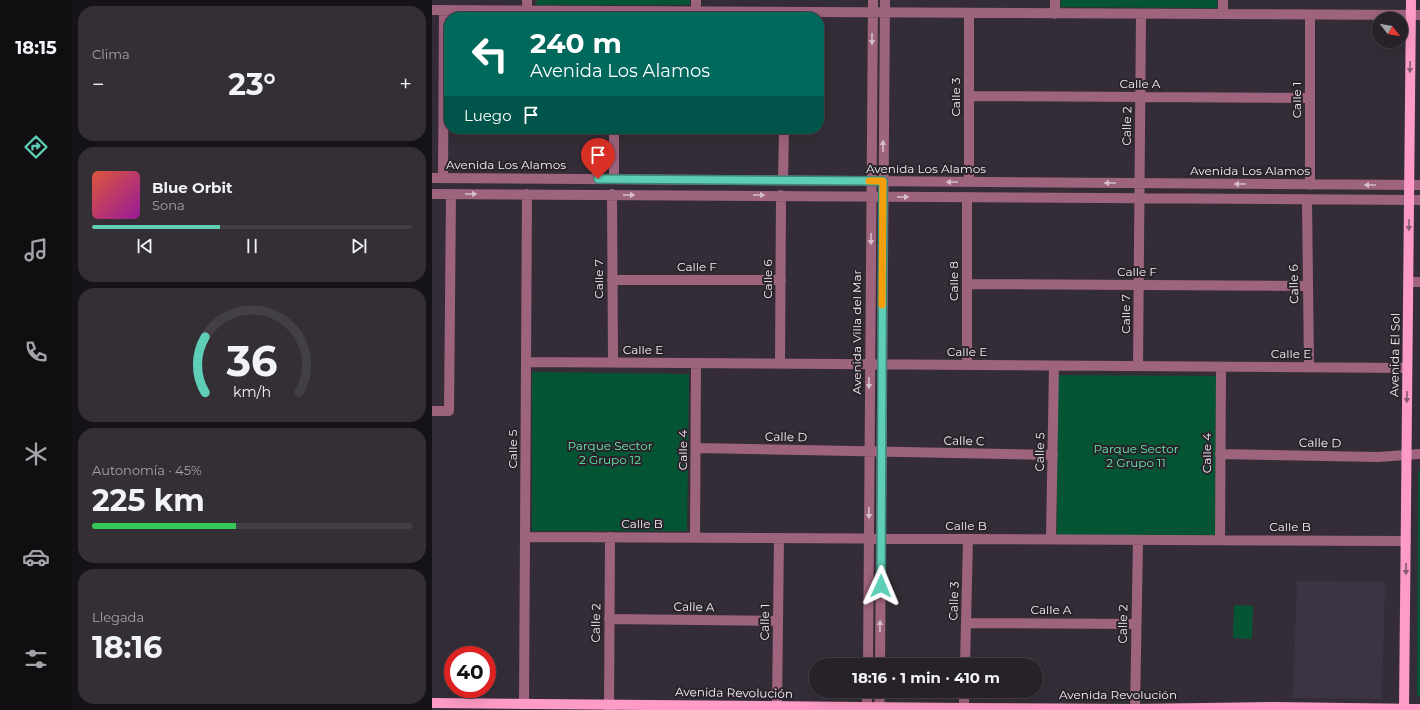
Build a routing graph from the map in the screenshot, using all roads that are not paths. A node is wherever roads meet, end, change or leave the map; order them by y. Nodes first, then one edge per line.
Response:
1 (527, 0) edge
2 (696, 0) edge
3 (873, 0) edge
4 (885, 0) edge
5 (1055, 0) edge
6 (1223, 0) edge
7 (1411, 0) edge
8 (432, 10) edge
9 (444, 10) joint
10 (527, 11) junction
11 (556, 12) edge
12 (696, 12) edge
13 (873, 12) junction
14 (884, 12) junction
15 (824, 13) edge
16 (969, 13) junction
17 (1055, 14) junction
18 (1142, 14) junction
19 (1223, 14) junction
20 (1310, 15) junction
21 (1415, 15) edge
22 (969, 96) junction
23 (1141, 97) junction
24 (1310, 98) junction
25 (445, 134) edge
26 (614, 134) edge
27 (784, 134) edge
28 (432, 178) edge
29 (443, 178) junction
30 (614, 179) junction
31 (783, 180) junction
32 (871, 181) junction
33 (883, 181) junction
34 (969, 182) junction
35 (1310, 184) junction
36 (1409, 185) junction
37 (1420, 185) edge
38 (1140, 191) junction
39 (432, 194) edge
40 (450, 194) junction
41 (527, 194) junction
42 (612, 194) junction
43 (781, 195) junction
44 (871, 196) junction
45 (883, 196) junction
46 (966, 197) junction
47 (1307, 200) junction
48 (1409, 200) junction
49 (1420, 200) edge
50 (612, 280) junction
51 (781, 280) junction
52 (1408, 282) junction
53 (1420, 282) edge
54 (967, 284) junction
55 (1139, 285) junction
56 (1307, 286) junction
57 (526, 362) junction
58 (613, 362) junction
59 (696, 363) junction
60 (780, 364) junction
61 (869, 364) junction
62 (881, 364) junction
63 (967, 365) junction
64 (1054, 366) junction
65 (1138, 366) junction
66 (1221, 367) junction
67 (1309, 368) junction
68 (1407, 368) junction
69 (432, 411) edge
70 (696, 448) junction
71 (875, 452) junction
72 (1220, 454) junction
73 (1407, 454) junction
74 (1420, 454) edge
75 (1053, 455) junction
76 (526, 537) junction
77 (610, 537) junction
78 (695, 537) junction
79 (779, 538) junction
80 (869, 538) junction
81 (881, 538) junction
82 (968, 539) junction
83 (1051, 539) junction
84 (1138, 540) junction
85 (1220, 540) junction
86 (1406, 541) junction
87 (609, 620) junction
88 (778, 621) junction
89 (966, 623) junction
90 (1136, 624) junction
91 (868, 658) edge
92 (880, 658) edge
93 (965, 658) edge
94 (880, 698) edge
95 (964, 698) edge
96 (432, 703) edge
97 (524, 704) junction
98 (777, 706) junction
99 (609, 707) edge
100 (867, 708) edge
101 (964, 708) junction
102 (879, 709) edge
103 (1135, 710) edge
104 (1404, 710) edge
105 (1420, 710) edge

1 - 10 street
2 - 12 street
3 - 13 street, Avenida Villa del Mar
4 - 14 street, Avenida Villa del Mar
5 - 17 street
6 - 19 street
7 - 21 main road, Avenida El Sol
8 - 9 street
9 - 10 street
10 - 11 street
13 - 14 street
13 - 15 street
13 -> 32 street, Avenida Villa del Mar
14 - 16 street
33 -> 14 street, Avenida Villa del Mar
16 - 17 street
16 - 22 street, Calle 3
17 - 18 street
18 - 19 street
18 - 23 street, Calle 2
19 - 20 street
20 - 21 street
20 - 24 street, Calle 1
21 -> 36 main road, Avenida El Sol
22 - 23 street, Calle A
22 - 34 street, Calle 3
23 - 24 street, Calle A
23 - 38 street, Calle 2
24 - 35 street, Calle 1
25 - 29 street
26 - 30 street
27 - 31 street
28 - 29 street, Avenida Los Alamos
29 - 30 street, Avenida Los Alamos
30 - 31 street, Avenida Los Alamos
31 - 32 street, Avenida Los Alamos
32 - 33 street, Avenida Los Alamos
32 - 44 street, Avenida Villa del Mar
34 -> 33 street, Avenida Los Alamos
33 - 45 street, Avenida Villa del Mar
38 -> 34 street, Avenida Los Alamos
36 -> 35 street, Avenida Los Alamos
35 -> 38 street, Avenida Los Alamos
36 - 37 street, Avenida Los Alamos
36 - 48 main road, Avenida El Sol
38 - 46 street, Avenida Los Alamos
38 - 47 street, Avenida Los Alamos
38 - 55 street, Calle 7
39 - 40 street, Avenida Los Alamos
40 -> 41 street, Avenida Los Alamos
40 - 69 street
41 - 42 street, Avenida Los Alamos
41 - 57 street, Calle 5
42 -> 43 street, Avenida Los Alamos
42 - 50 street, Calle 7
43 - 44 street, Avenida Los Alamos
43 - 51 street, Calle 6
44 - 45 street, Avenida Los Alamos
44 -> 61 street, Avenida Villa del Mar
45 -> 46 street, Avenida Los Alamos
45 - 62 street, Avenida Villa del Mar
46 - 54 street, Calle 8
47 - 48 street, Avenida Los Alamos
47 - 56 street, Calle 6
48 - 49 street, Avenida Los Alamos
48 -> 52 main road, Avenida El Sol
50 - 51 street, Calle F
50 - 58 street, Calle 7
51 - 60 street, Calle 6
52 - 53 street
52 - 68 main road, Avenida El Sol
54 - 55 street, Calle F
54 - 63 street, Calle 8
55 - 56 street, Calle F
55 - 65 street, Calle 7
56 - 67 street, Calle 6
57 - 58 street, Calle E
57 - 76 street, Calle 5
58 - 59 street, Calle E
59 - 60 street, Calle E
59 - 70 street, Calle 4
60 - 61 street, Calle E
61 - 62 street, Calle E
61 -> 71 street, Avenida Villa del Mar
62 - 63 street, Calle E
62 - 71 street, Avenida Villa del Mar
63 - 64 street, Calle E
64 - 65 street, Calle E
64 - 75 street, Calle 5
65 - 66 street, Calle E
66 - 67 street, Calle E
66 - 72 street, Calle 4
67 - 68 street, Calle E
68 -> 73 main road, Avenida El Sol
70 - 71 street, Calle D
70 - 78 street, Calle 4
71 - 75 street, Calle C
71 -> 80 street, Avenida Villa del Mar
71 - 81 street, Avenida Villa del Mar
72 - 73 street, Calle D
72 - 85 street, Calle 4
73 - 74 street, Calle D
73 - 86 main road, Avenida El Sol
75 - 83 street, Calle 5
76 - 77 street, Calle B
76 - 97 street, Calle 5
77 - 78 street, Calle B
77 - 87 street, Calle 2
78 - 79 street, Calle B
79 - 80 street, Calle B
79 - 88 street, Calle 1
80 - 81 street, Calle B
80 - 91 street, Avenida Villa del Mar
81 - 82 street, Calle B
92 -> 81 street, Avenida Villa del Mar
82 - 83 street, Calle B
82 - 89 street, Calle 3
83 - 84 street, Calle B
84 - 85 street, Calle B
84 - 90 street, Calle 2
85 - 86 street, Calle B
86 -> 104 main road, Avenida El Sol
87 - 88 street, Calle A
87 - 99 street, Calle 2
88 - 98 street, Calle 1
89 - 90 street, Calle A
89 - 93 street, Calle 3
90 - 103 street, Calle 2
94 - 102 street
95 - 101 street
96 - 97 main road, Avenida Revolución
97 - 99 main road, Avenida Revolución
98 - 99 main road, Avenida Revolución
98 - 100 main road, Avenida Revolución
100 - 102 main road, Avenida Revolución
101 - 102 main road, Avenida Revolución
101 - 103 main road, Avenida Revolución
103 - 104 main road, Avenida Revolución
104 - 105 main road, Avenida Revolución

